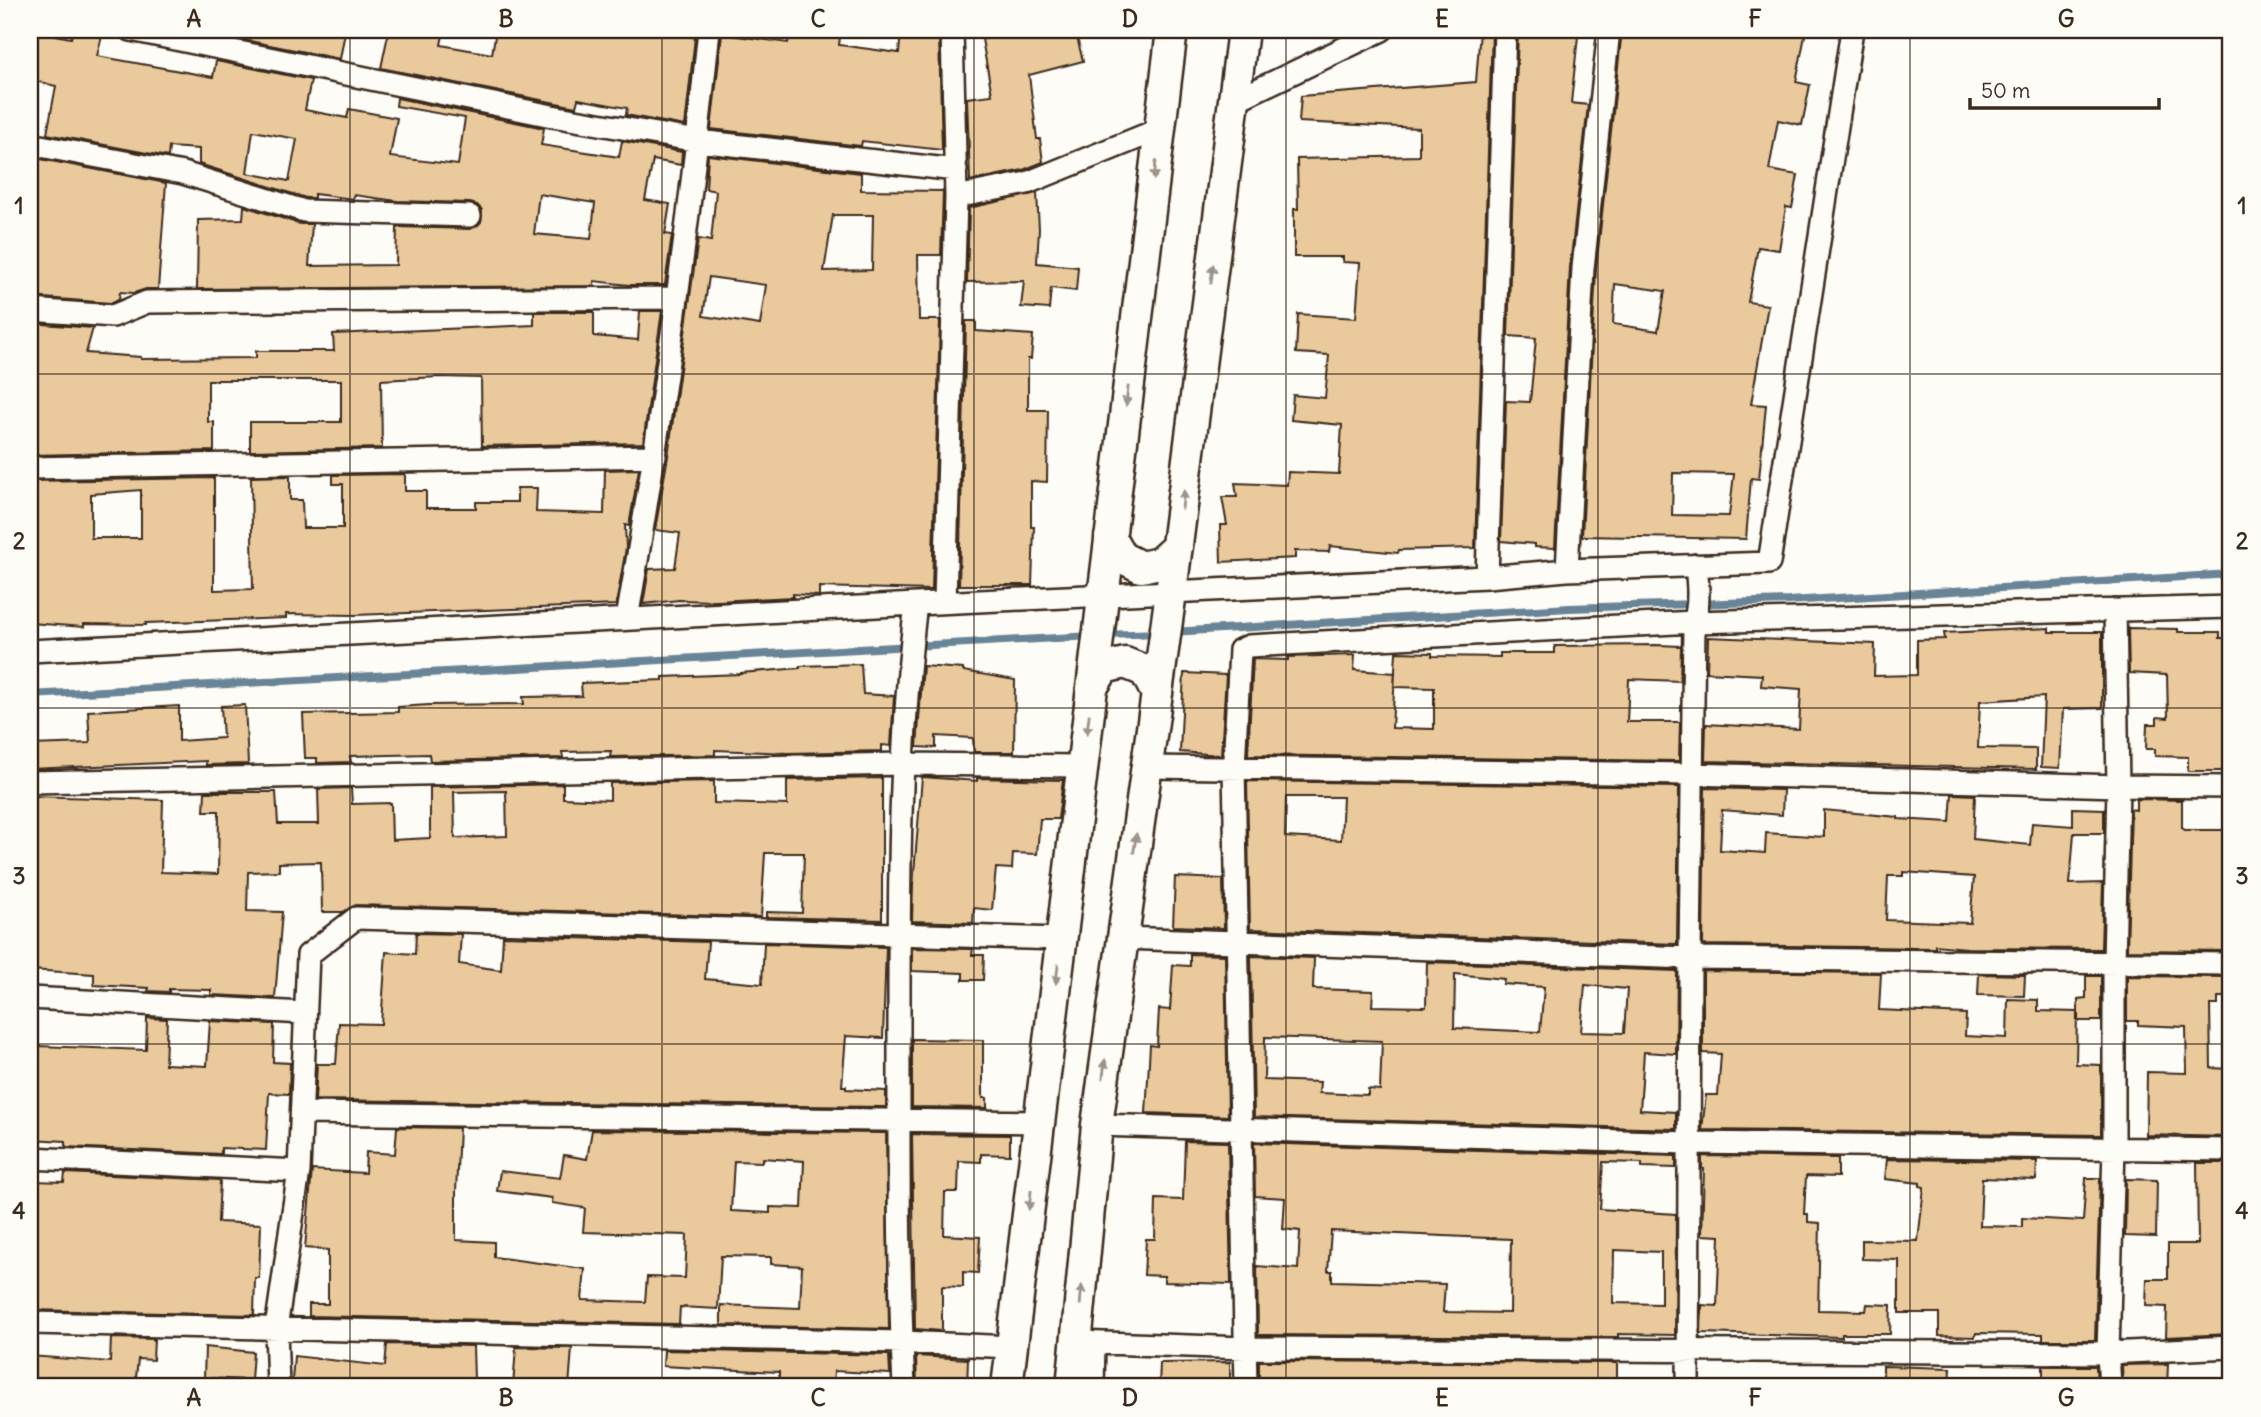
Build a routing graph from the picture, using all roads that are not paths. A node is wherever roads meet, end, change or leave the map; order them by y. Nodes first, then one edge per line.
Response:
1 (131, 30) edge
2 (709, 30) edge
3 (952, 30) edge
4 (1172, 30) edge
5 (1243, 30) edge
6 (1382, 30) edge
7 (1505, 30) edge
8 (1609, 30) edge
9 (1852, 30) edge
10 (1234, 102) junction
11 (1160, 129) junction
12 (698, 141) junction
13 (30, 144) edge
14 (956, 170) junction
15 (956, 197) junction
16 (470, 216) dead end
17 (677, 298) junction
18 (30, 310) edge
19 (655, 456) junction
20 (30, 468) edge
21 (1110, 537) junction
22 (1177, 547) junction
23 (1696, 565) junction
24 (1567, 570) junction
25 (1487, 577) junction
26 (1171, 592) junction
27 (1104, 595) junction
28 (945, 602) junction
29 (916, 604) junction
30 (2231, 607) edge
31 (2115, 610) junction
32 (1695, 618) junction
33 (626, 619) junction
34 (30, 650) edge
35 (1093, 686) junction
36 (1157, 694) junction
37 (903, 764) junction
38 (1083, 766) junction
39 (1147, 766) junction
40 (1234, 767) junction
41 (1691, 774) junction
42 (30, 782) edge
43 (2118, 786) junction
44 (2231, 787) edge
45 (898, 935) junction
46 (1121, 938) junction
47 (1062, 939) junction
48 (1237, 943) junction
49 (1690, 958) junction
50 (2114, 964) junction
51 (2231, 964) edge
52 (30, 998) edge
53 (304, 1013) junction
54 (302, 1113) junction
55 (899, 1119) junction
56 (1039, 1122) junction
57 (1097, 1125) junction
58 (1242, 1130) junction
59 (1689, 1143) junction
60 (2114, 1148) junction
61 (2231, 1150) edge
62 (30, 1158) edge
63 (299, 1171) junction
64 (30, 1323) edge
65 (276, 1329) junction
66 (902, 1342) junction
67 (1085, 1343) junction
68 (1012, 1347) junction
69 (2231, 1347) edge
70 (1245, 1348) junction
71 (1688, 1349) junction
72 (2108, 1353) junction
73 (278, 1387) edge
74 (904, 1387) edge
75 (1007, 1387) edge
76 (1072, 1387) edge
77 (1093, 1387) edge
78 (1246, 1387) edge
79 (1688, 1387) edge
80 (2109, 1387) edge

1 - 12 street
2 - 12 street
3 - 14 street
4 - 11 street
5 - 10 street
6 - 10 street
7 - 25 street
8 - 24 street
9 - 23 street
22 -> 10 street
11 - 15 street
11 -> 21 street
12 - 14 street
12 - 17 street
13 - 16 street
14 - 15 street
15 - 28 street
17 - 18 street
17 - 19 street
19 - 20 street
19 - 33 street
21 - 22 street
21 - 27 street
22 - 26 street
23 - 24 street
23 - 32 street
24 - 25 street
25 - 26 street
26 - 27 street
26 - 36 street
27 - 28 street
27 - 35 street
28 - 29 street
29 - 33 street
29 - 37 street
30 - 31 street
31 - 32 street
31 - 43 street
32 - 40 street
32 - 41 street
33 - 34 street
35 - 36 street
35 -> 38 street
36 - 39 street
37 - 38 street
37 - 42 street
37 - 45 street
38 - 47 street
39 - 40 street
46 -> 39 street
40 - 41 street
40 - 48 street
41 - 43 street
41 - 49 street
43 - 44 street
43 - 50 street
45 - 47 street
45 - 53 street
45 - 55 street
46 - 48 street
57 -> 46 street
47 -> 56 street
48 - 49 street
48 - 58 street
49 - 50 street
49 - 59 street
50 - 51 street
50 - 60 street
52 - 53 street
53 - 54 street
54 - 55 street
54 - 63 street
55 - 56 street
55 - 66 street
56 -> 68 street
57 - 58 street
67 -> 57 street
58 - 59 street
58 - 70 street
59 - 60 street
59 - 71 street
60 - 61 street
60 - 72 street
62 - 63 street
63 - 65 street
64 - 65 street
65 - 66 street
65 - 73 street
66 - 68 street
66 - 74 street
67 - 70 street
67 - 76 street
67 - 77 street
68 - 75 street
69 - 72 street
70 - 71 street
70 - 78 street
71 - 72 street
71 - 79 street
72 - 80 street

